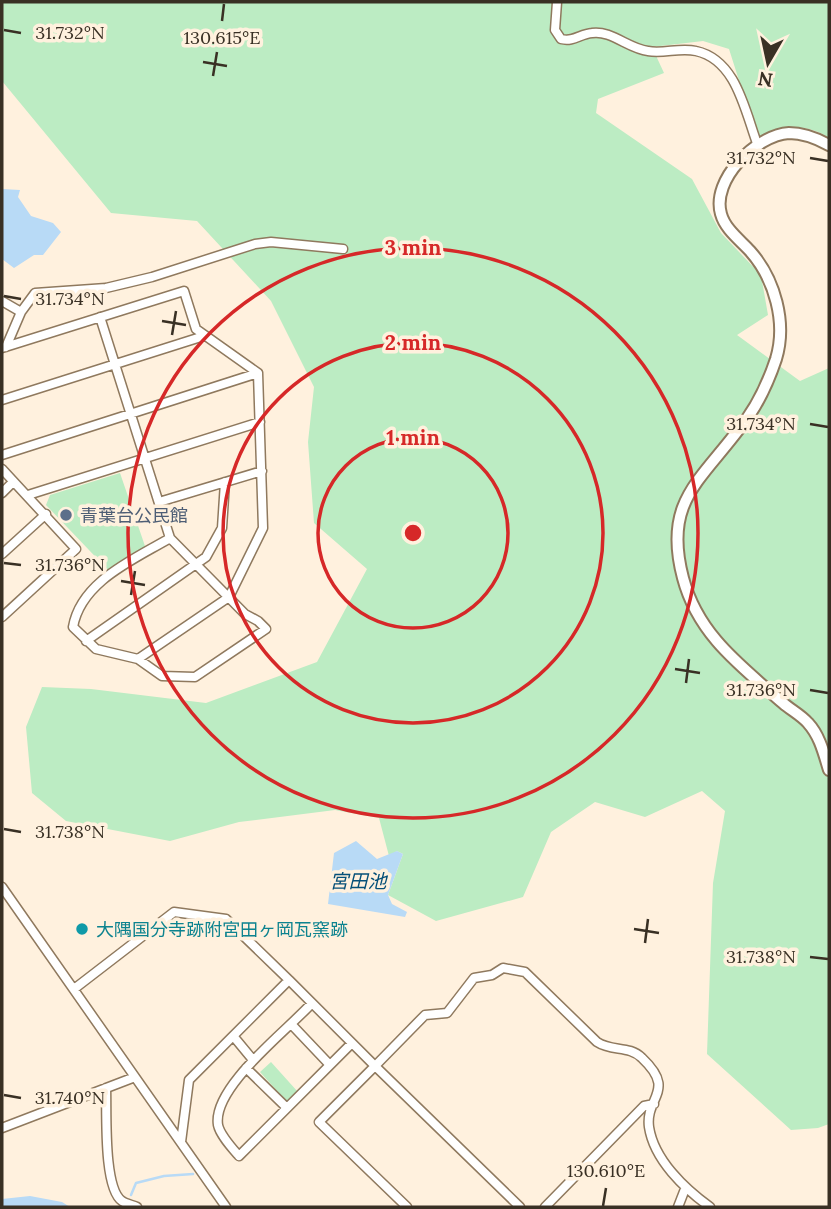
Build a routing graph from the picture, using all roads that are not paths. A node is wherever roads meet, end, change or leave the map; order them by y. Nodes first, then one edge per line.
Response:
1 (556, 2) edge
2 (829, 145) edge
3 (758, 146) junction
4 (343, 249) dead end
5 (2, 301) edge
6 (21, 312) junction
7 (100, 317) junction
8 (204, 336) junction
9 (4, 347) edge
10 (115, 364) junction
11 (258, 373) junction
12 (2, 400) edge
13 (131, 412) junction
14 (260, 422) junction
15 (2, 455) edge
16 (145, 459) junction
17 (2, 469) edge
18 (262, 471) junction
19 (13, 482) junction
20 (225, 482) junction
21 (2, 493) edge
22 (28, 495) junction
23 (159, 502) junction
24 (46, 514) junction
25 (170, 538) junction
26 (2, 554) edge
27 (199, 565) junction
28 (229, 597) junction
29 (2, 617) edge
30 (86, 640) junction
31 (138, 659) junction
32 (829, 770) edge
33 (2, 887) edge
34 (289, 980) junction
35 (74, 989) junction
36 (312, 1003) junction
37 (292, 1025) junction
38 (233, 1037) junction
39 (352, 1043) junction
40 (253, 1060) junction
41 (329, 1064) junction
42 (375, 1066) junction
43 (246, 1068) junction
44 (135, 1077) junction
45 (106, 1088) junction
46 (654, 1104) junction
47 (287, 1108) junction
48 (2, 1128) edge
49 (181, 1142) junction
50 (685, 1189) junction
51 (137, 1207) edge
52 (226, 1207) edge
53 (407, 1207) edge
54 (520, 1207) edge
55 (545, 1207) edge
56 (678, 1207) edge
57 (710, 1207) edge

1 - 3 street
2 - 3 main road
3 - 32 main road
4 - 6 street
5 - 6 street
6 - 9 street
7 - 8 street
7 - 9 street
7 - 10 street
8 - 10 street
8 - 11 street
10 - 12 street
10 - 13 street
11 - 13 street
11 - 14 street
13 - 15 street
13 - 16 street
14 - 16 street
14 - 18 street
16 - 22 street
16 - 23 street
17 - 19 street
18 - 20 street
18 - 28 street
19 - 21 street
19 - 22 street
20 - 23 street
20 - 27 street
22 - 24 street
23 - 25 street
24 - 26 street
24 - 29 street
25 - 27 street
25 - 30 street
27 - 28 street
27 - 30 street
28 - 31 street
28 - 31 street
30 - 31 street
33 - 35 street
34 - 35 street
34 - 36 street
34 - 38 street
35 - 44 street
36 - 37 street
36 - 39 street
37 - 40 street
37 - 41 street
38 - 40 street
38 - 49 street
39 - 41 street
39 - 42 street
40 - 43 street
41 - 47 street
42 - 46 street
42 - 53 street
42 - 54 street
43 - 47 street
43 - 47 street
44 - 45 street
44 - 49 street
45 - 48 street
45 - 51 street
46 - 50 street
46 - 55 street
49 - 52 street
50 - 56 street
50 - 57 street

